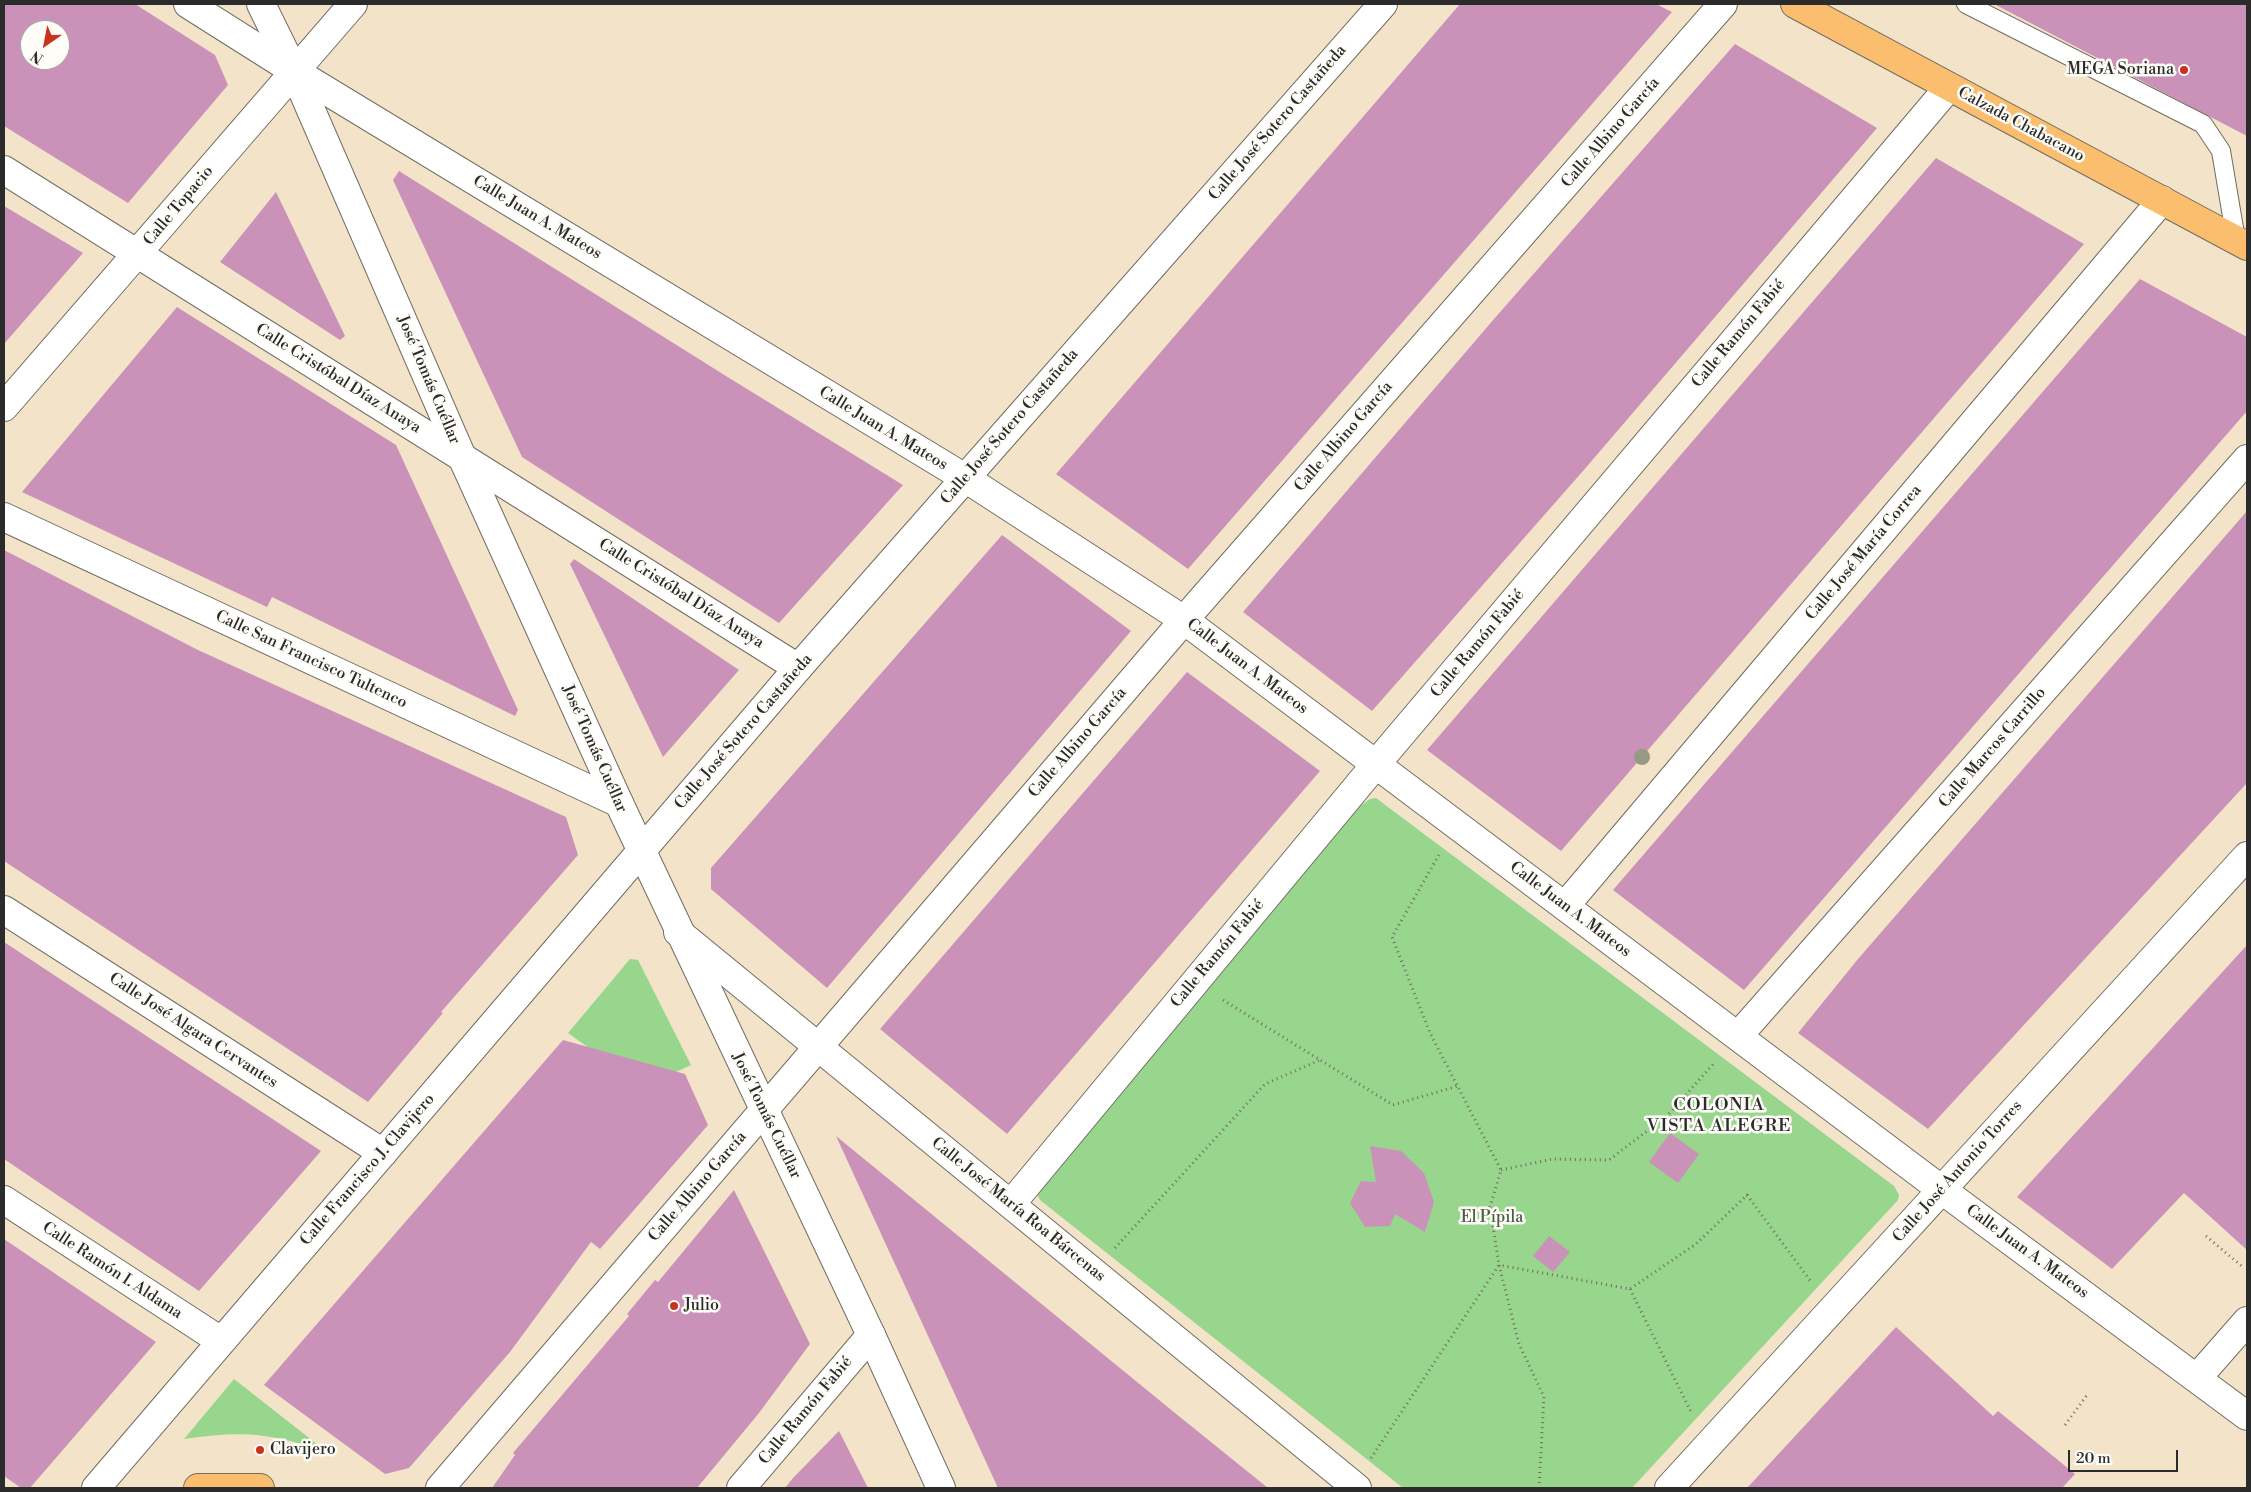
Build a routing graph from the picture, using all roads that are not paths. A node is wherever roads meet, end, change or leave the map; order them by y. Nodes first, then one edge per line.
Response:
1 (188, 4) edge
2 (261, 4) edge
3 (353, 4) edge
4 (1383, 4) edge
5 (1723, 4) edge
6 (1795, 4) edge
7 (1966, 4) edge
8 (294, 71) junction
9 (1949, 86) junction
10 (4, 170) edge
11 (2162, 200) junction
12 (2242, 243) edge
13 (139, 253) junction
14 (4, 407) edge
15 (462, 457) junction
16 (2247, 459) edge
17 (965, 478) junction
18 (4, 517) edge
19 (1184, 620) junction
20 (798, 668) junction
21 (1376, 764) junction
22 (619, 803) junction
23 (641, 852) junction
24 (2247, 856) edge
25 (1565, 906) junction
26 (4, 910) edge
27 (678, 932) junction
28 (1738, 1036) junction
29 (819, 1047) junction
30 (764, 1110) junction
31 (383, 1153) junction
32 (1942, 1190) junction
33 (4, 1200) edge
34 (1011, 1204) junction
35 (2247, 1321) edge
36 (871, 1335) junction
37 (221, 1341) junction
38 (2197, 1378) junction
39 (2247, 1416) edge
40 (1353, 1487) edge
41 (96, 1488) edge
42 (198, 1488) edge
43 (260, 1488) edge
44 (440, 1488) edge
45 (741, 1488) edge
46 (941, 1488) edge
47 (1669, 1488) edge

1 - 8 street, Calle Juan A. Mateos
2 - 8 street, José Tomás Cuéllar
3 - 8 street, Calle Topacio
4 - 17 street, Calle José Sotero Castañeda
5 - 19 street, Calle Albino García
6 - 9 main road, Calzada Chabacano
7 - 12 lane
8 - 13 street, Calle Topacio
8 - 15 street, José Tomás Cuéllar
8 - 17 street, Calle Juan A. Mateos
9 - 11 main road, Calzada Chabacano
9 - 21 street, Calle Ramón Fabié
10 - 13 street, Calle Cristóbal Díaz Anaya
11 - 12 main road, Calzada Chabacano
11 - 25 street, Calle José María Correa
13 - 14 street, Calle Topacio
13 - 15 street, Calle Cristóbal Díaz Anaya
15 - 20 street, Calle Cristóbal Díaz Anaya
15 - 22 street, José Tomás Cuéllar
16 - 28 street, Calle Marcos Carrillo
17 - 19 street, Calle Juan A. Mateos
17 - 20 street, Calle José Sotero Castañeda
18 - 22 street, Calle San Francisco Tultenco
19 - 21 street, Calle Juan A. Mateos
19 - 29 street, Calle Albino García
20 - 23 street, Calle José Sotero Castañeda
21 - 25 street, Calle Juan A. Mateos
21 - 34 street, Calle Ramón Fabié
22 - 23 street, José Tomás Cuéllar
23 - 27 street, José Tomás Cuéllar
23 - 31 street, Calle Francisco J. Clavijero
24 - 32 street, Calle José Antonio Torres
25 - 28 street, Calle Juan A. Mateos
26 - 31 street, Calle José Algara Cervantes
27 - 29 street, Calle José María Roa Bárcenas
27 - 30 street, José Tomás Cuéllar
28 - 32 street, Calle Juan A. Mateos
29 - 30 street, Calle Albino García
29 - 34 street, Calle José María Roa Bárcenas
30 - 36 street, José Tomás Cuéllar
30 - 44 street, Calle Albino García
31 - 37 street, Calle Francisco J. Clavijero
32 - 38 street, Calle Juan A. Mateos
32 - 47 street, Calle José Antonio Torres
33 - 37 street, Calle Ramón I. Aldama
34 - 40 street, Calle José María Roa Bárcenas
35 - 38 street
36 - 45 street, Calle Ramón Fabié
36 - 46 street, José Tomás Cuéllar
37 - 41 street, Calle Francisco J. Clavijero
38 - 39 street, Calle Juan A. Mateos
42 - 43 main road

